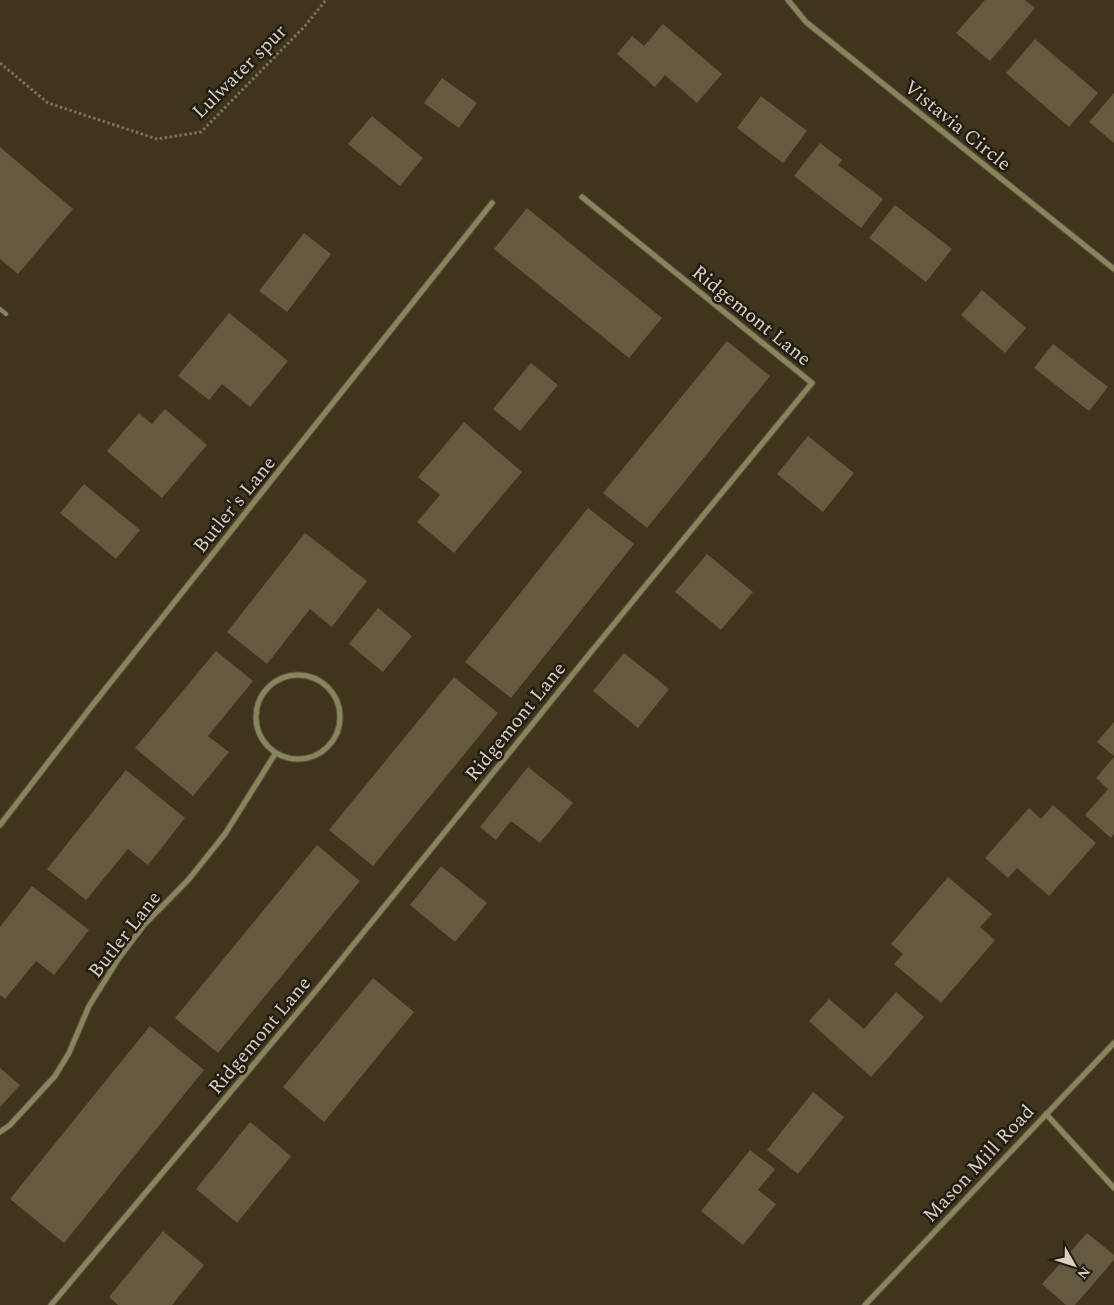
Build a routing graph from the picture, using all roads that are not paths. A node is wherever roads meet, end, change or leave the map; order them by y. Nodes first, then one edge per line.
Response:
1 (788, 0) edge
2 (582, 197) dead end
3 (492, 203) dead end
4 (1114, 269) edge
5 (0, 309) edge
6 (6, 314) dead end
7 (276, 754) junction
8 (0, 825) edge
9 (1114, 1043) edge
10 (1046, 1114) junction
11 (0, 1132) edge
12 (1114, 1188) edge
13 (51, 1305) edge
14 (865, 1305) edge

1 - 4 street, Vistavia Circle
2 - 13 street, Ridgemont Lane
3 - 8 street, Butler's Lane
5 - 6 lane
7 - 7 street
7 - 11 street, Butler Lane
9 - 10 street, Mason Mill Road
10 - 12 street
10 - 14 street, Mason Mill Road

